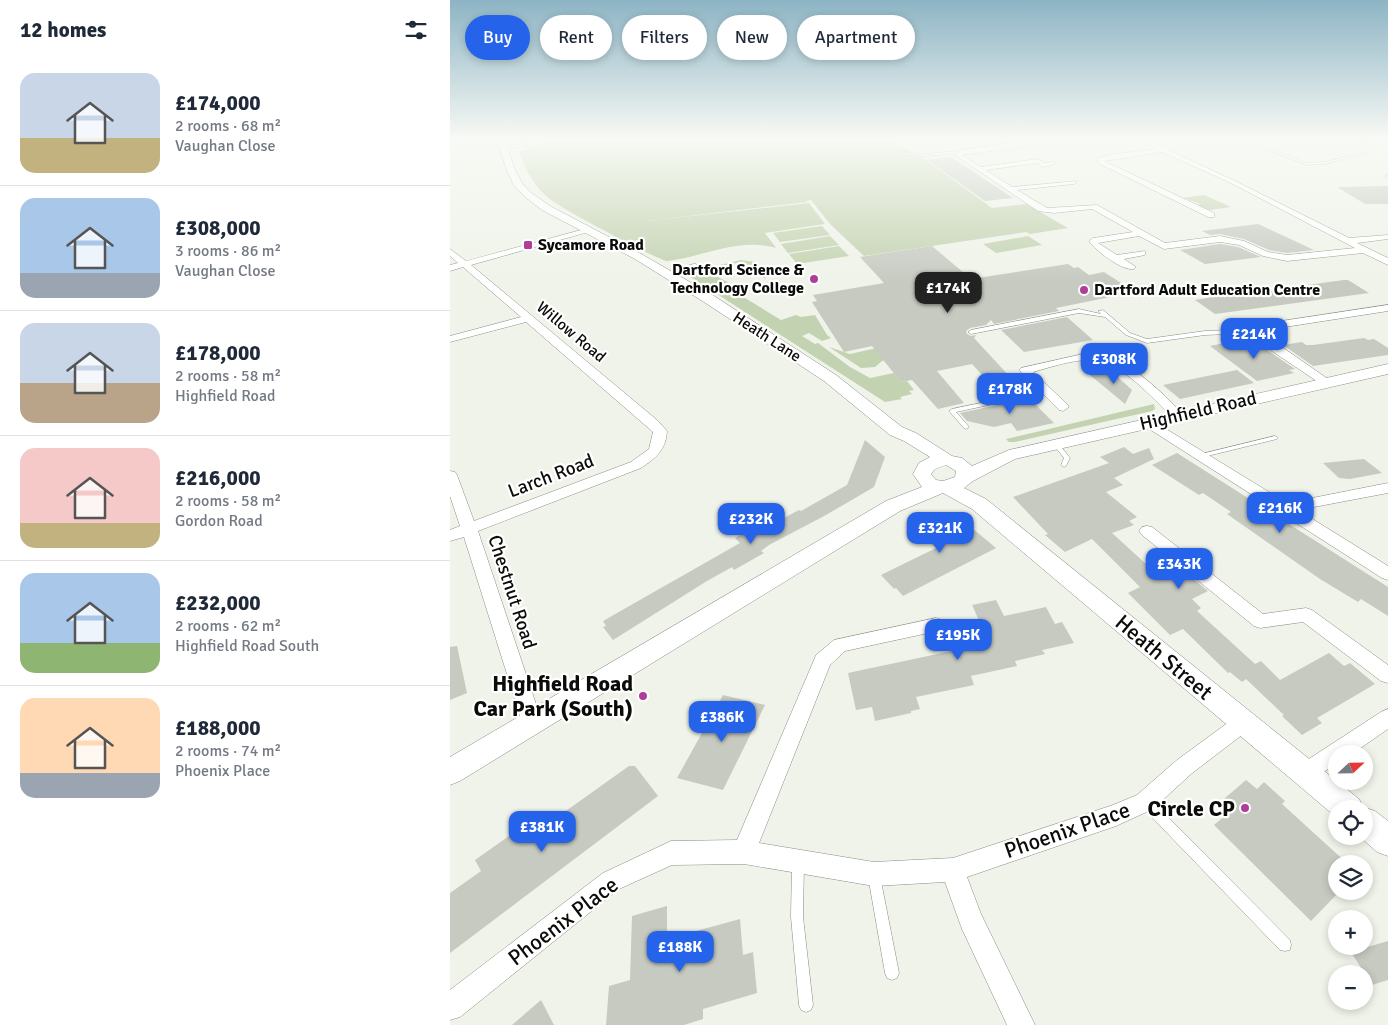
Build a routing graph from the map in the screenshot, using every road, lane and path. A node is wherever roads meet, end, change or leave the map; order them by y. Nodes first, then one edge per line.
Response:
1 (521, 187) edge
2 (1007, 187) edge
3 (1030, 187) edge
4 (1151, 187) edge
5 (1242, 187) edge
6 (1010, 189) junction
7 (1211, 215) dead end
8 (588, 231) junction
9 (1141, 233) junction
10 (1388, 237) edge
11 (1348, 241) junction
12 (1365, 250) junction
13 (450, 252) edge
14 (1142, 253) dead end
15 (1115, 258) junction
16 (1388, 262) edge
17 (466, 265) junction
18 (694, 265) dead end
19 (450, 268) edge
20 (1130, 268) dead end
21 (666, 273) junction
22 (1388, 308) edge
23 (1101, 311) dead end
24 (1107, 316) junction
25 (529, 318) junction
26 (1253, 331) junction
27 (971, 332) dead end
28 (450, 339) edge
29 (1388, 369) edge
30 (1324, 382) junction
31 (1048, 391) junction
32 (1063, 407) dead end
33 (1178, 416) junction
34 (1148, 422) junction
35 (966, 427) dead end
36 (896, 431) junction
37 (1275, 438) dead end
38 (660, 442) joint
39 (1056, 444) junction
40 (1009, 455) junction
41 (1199, 456) junction
42 (948, 460) junction
43 (1064, 465) dead end
44 (922, 472) junction
45 (450, 475) edge
46 (965, 478) junction
47 (943, 487) junction
48 (1388, 488) edge
49 (979, 504) junction
50 (893, 506) junction
51 (1285, 508) junction
52 (468, 529) junction
53 (1147, 531) dead end
54 (450, 536) edge
55 (1388, 574) edge
56 (936, 625) dead end
57 (1388, 675) edge
58 (1388, 718) edge
59 (532, 722) junction
60 (1244, 722) junction
61 (450, 772) edge
62 (1306, 773) junction
63 (1338, 800) edge
64 (1146, 802) junction
65 (1373, 828) edge
66 (1388, 841) edge
67 (744, 852) junction
68 (798, 861) junction
69 (953, 870) junction
70 (874, 874) junction
71 (1285, 944) dead end
72 (892, 972) dead end
73 (806, 1005) dead end
74 (450, 1007) edge
75 (1022, 1025) edge

1 - 8 street, Heath Lane
2 - 6 street
3 - 6 street
4 - 7 street
5 - 11 street
6 - 9 street
8 - 17 street
8 - 21 street, Heath Lane
9 - 12 street
9 - 15 street
10 - 11 street
11 - 12 street
12 - 16 street
13 - 17 street, Willow Road
14 - 15 street
15 - 20 street
17 - 19 street
17 - 25 street, Willow Road
18 - 21 lane
21 - 36 street, Heath Lane
22 - 26 street
23 - 24 lane
24 - 26 lane
24 - 27 lane
25 - 28 street
25 - 38 street, Willow Road
26 - 30 street
29 - 30 street, Highfield Road
30 - 33 street, Highfield Road
31 - 32 street
31 - 33 street
31 - 35 lane
33 - 34 street, Highfield Road
34 - 39 street, Highfield Road
34 - 41 street
36 - 42 street, Heath Lane
36 - 44 street, Heath Lane
37 - 41 lane
38 - 52 street, Larch Road
39 - 40 street, Highfield Road
39 - 43 lane
40 - 42 street, Highfield Road
40 - 46 street, Highfield Road
41 - 51 street
42 - 44 street
42 - 46 street
44 - 47 street
44 - 50 street
45 - 52 street, Chestnut Road
46 - 47 street
46 - 49 street, Heath Street
47 - 49 street, Heath Street
47 - 50 street
48 - 51 street
49 - 60 street, Heath Street
50 - 59 street
51 - 55 street
52 - 54 street, Larch Road
52 - 59 street, Chestnut Road
53 - 57 street
56 - 67 street
58 - 62 street
59 - 61 street
60 - 62 street, Heath Street
60 - 64 street, Phoenix Place
62 - 63 street, Heath Street
64 - 69 street, Phoenix Place
64 - 71 lane
65 - 66 street
67 - 68 street, Phoenix Place
67 - 74 street, Phoenix Place
68 - 70 street, Phoenix Place
68 - 73 lane
69 - 70 street, Phoenix Place
69 - 75 street
70 - 72 lane

